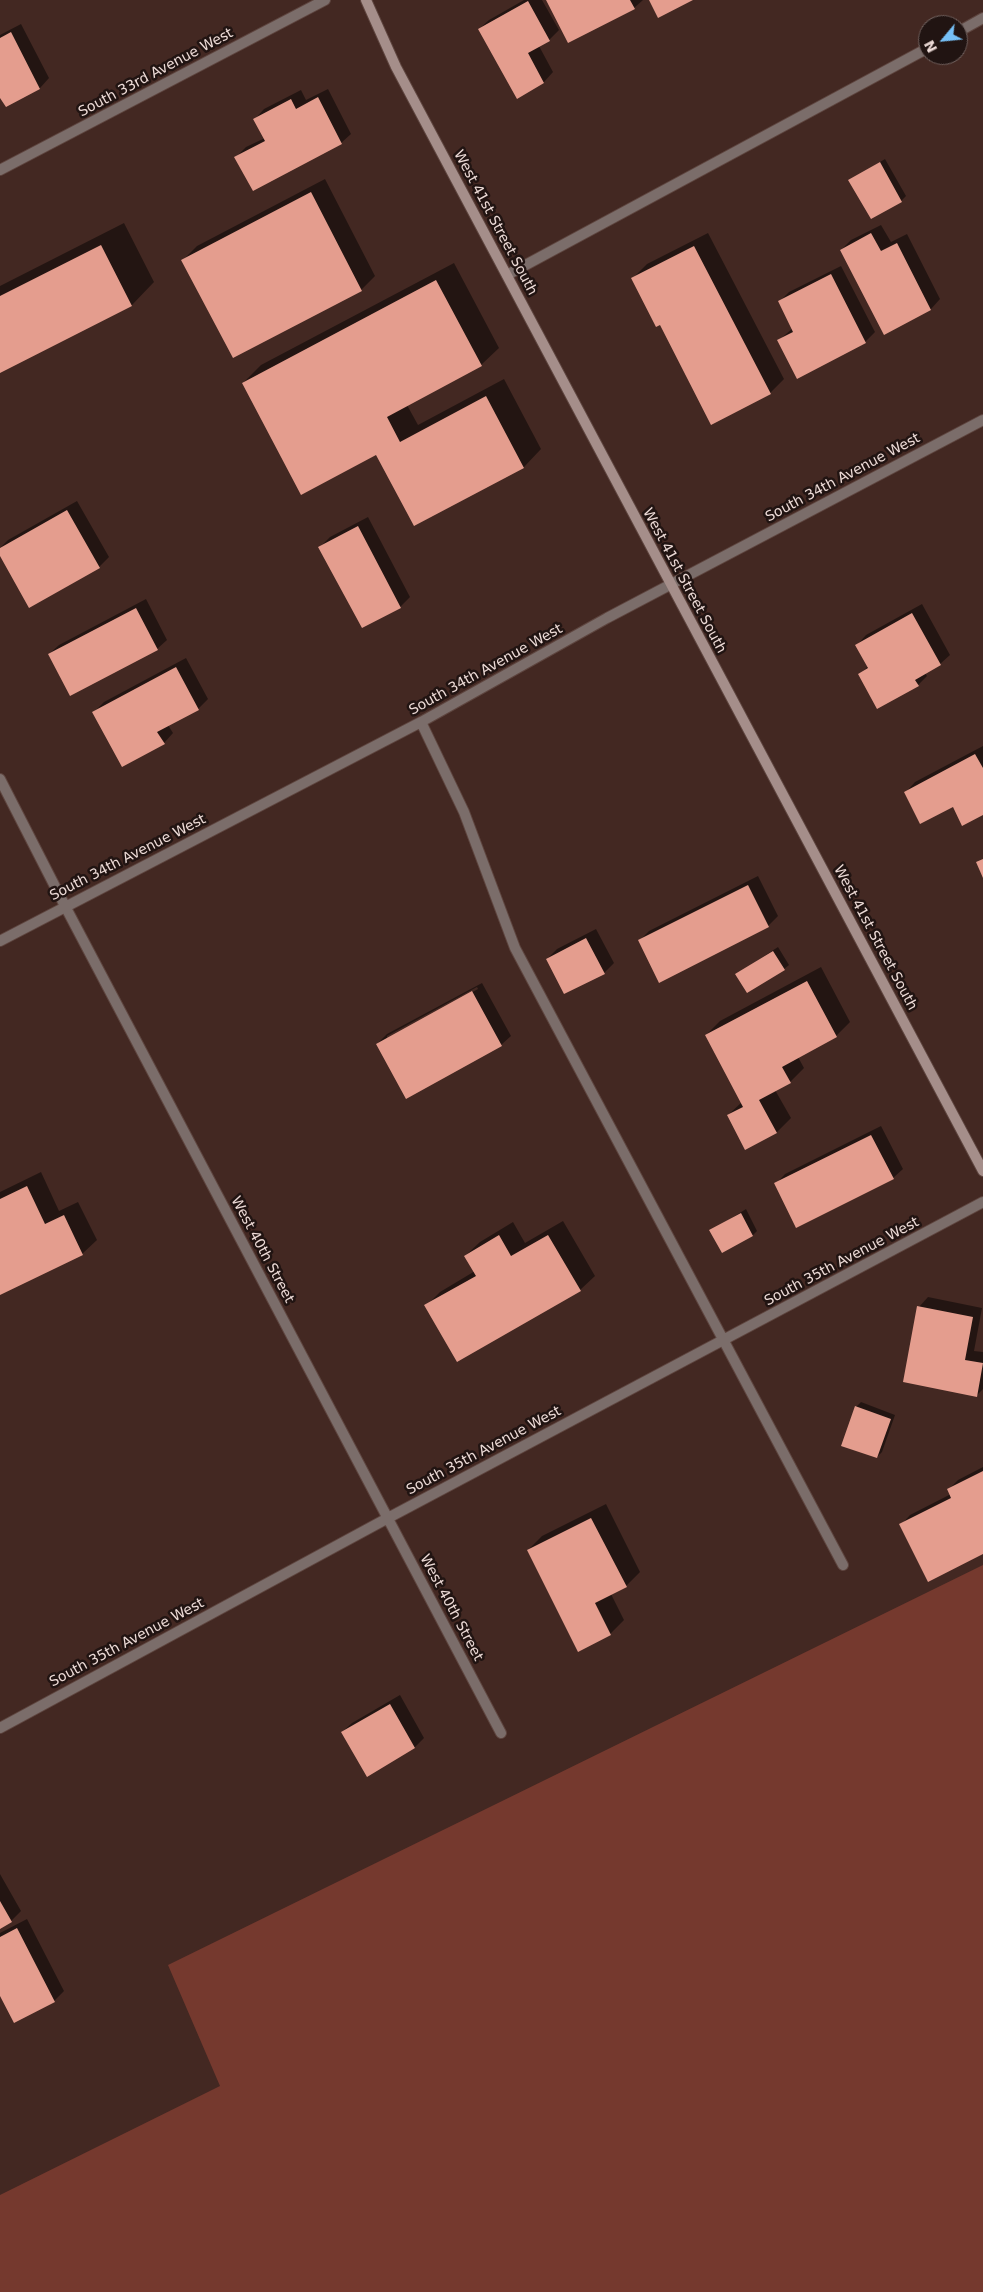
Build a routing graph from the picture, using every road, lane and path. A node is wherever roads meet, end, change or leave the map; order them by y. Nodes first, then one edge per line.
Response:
1 (325, 0) edge
2 (366, 0) edge
3 (983, 18) edge
4 (968, 26) edge
5 (918, 53) edge
6 (0, 170) edge
7 (507, 275) junction
8 (983, 420) edge
9 (670, 585) junction
10 (421, 722) junction
11 (0, 779) edge
12 (65, 906) junction
13 (0, 941) edge
14 (983, 1171) edge
15 (983, 1202) edge
16 (723, 1340) junction
17 (388, 1518) junction
18 (843, 1565) dead end
19 (0, 1728) edge
20 (501, 1733) dead end

1 - 6 street, South 33rd Avenue West
2 - 7 main road, West 41st Street South
3 - 4 street
5 - 7 street
7 - 9 main road, West 41st Street South
8 - 9 street, South 34th Avenue West
9 - 10 street, South 34th Avenue West
9 - 14 main road, West 41st Street South
10 - 12 street, South 34th Avenue West
10 - 16 street
11 - 12 street, West 40th Street
12 - 13 street, South 34th Avenue West
12 - 17 street, West 40th Street
15 - 16 street, South 35th Avenue West
16 - 17 street, South 35th Avenue West
16 - 18 street
17 - 19 street, South 35th Avenue West
17 - 20 street, West 40th Street

